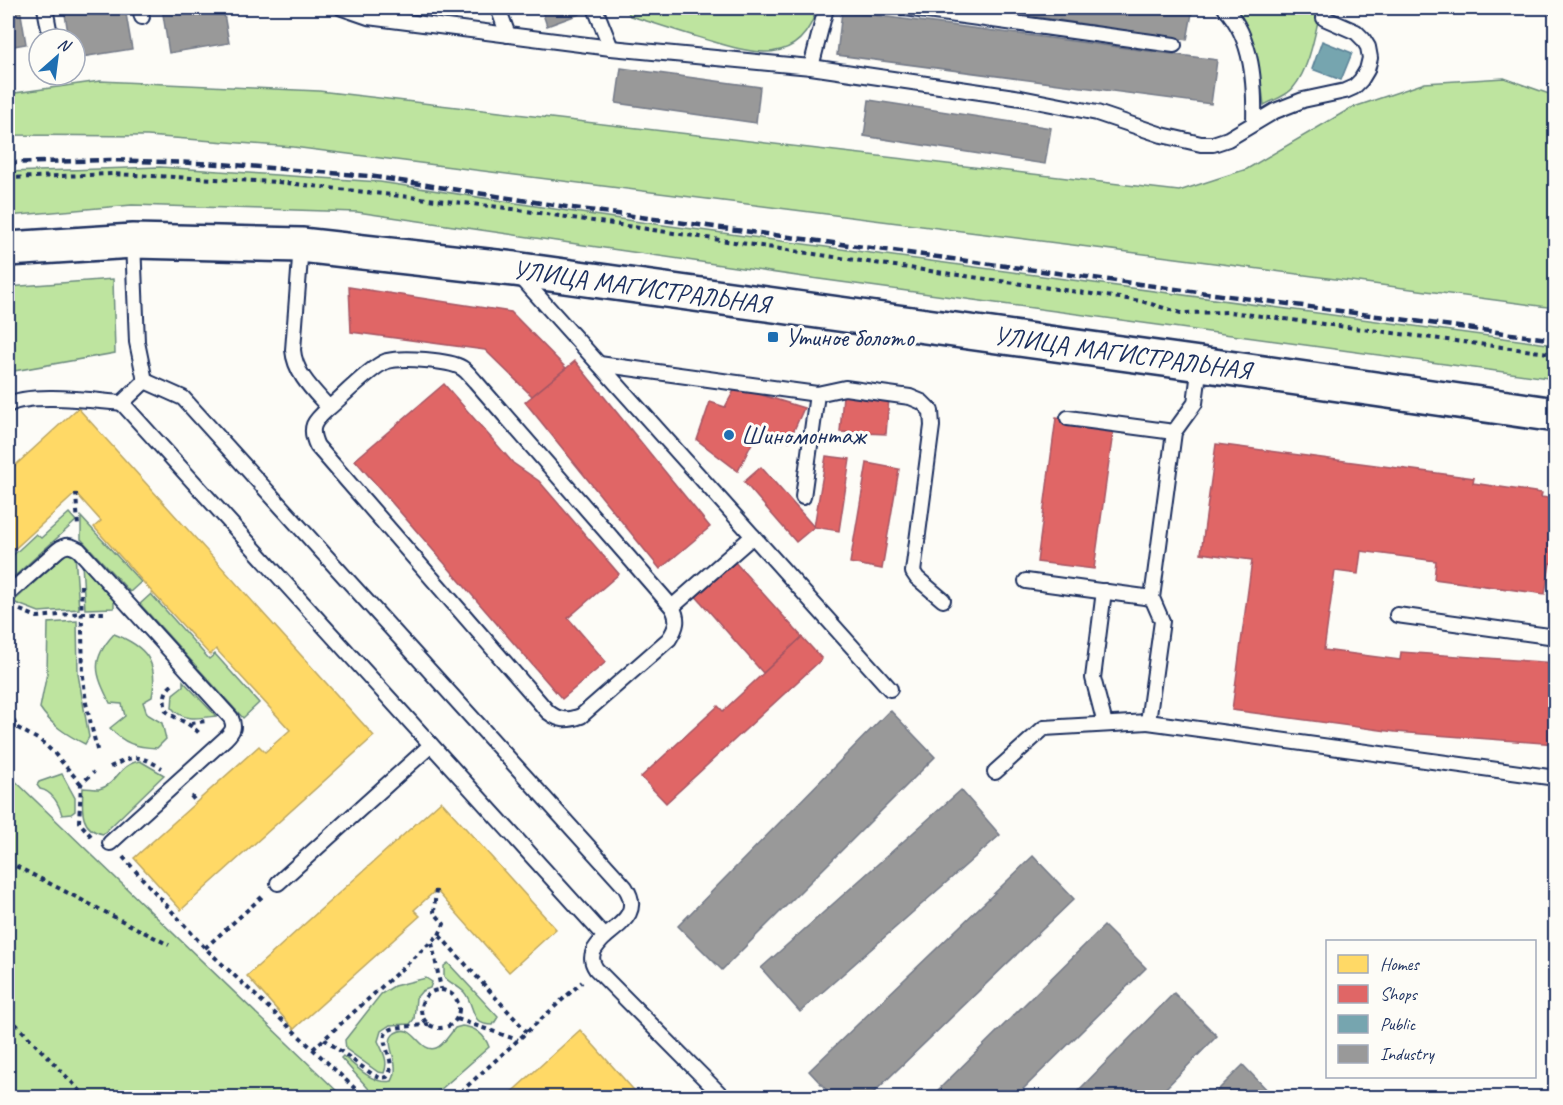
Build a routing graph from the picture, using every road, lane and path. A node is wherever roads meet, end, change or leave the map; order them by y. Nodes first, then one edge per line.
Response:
1 (45, 8) edge
2 (342, 8) edge
3 (398, 8) edge
4 (498, 8) edge
5 (595, 8) edge
6 (826, 8) edge
7 (905, 8) edge
8 (1225, 8) edge
9 (1324, 18) dead end
10 (403, 22) junction
11 (49, 27) edge
12 (508, 35) junction
13 (1174, 45) dead end
14 (611, 48) junction
15 (811, 67) junction
16 (1254, 123) junction
17 (8, 178) edge
18 (133, 241) junction
19 (301, 245) junction
20 (8, 249) edge
21 (514, 269) junction
22 (1556, 354) edge
23 (599, 364) junction
24 (1200, 364) junction
25 (146, 381) junction
26 (817, 394) junction
27 (122, 403) junction
28 (8, 405) edge
29 (329, 408) junction
30 (1556, 415) edge
31 (1068, 418) dead end
32 (1174, 432) junction
33 (76, 493) dead end
34 (803, 497) dead end
35 (753, 536) junction
36 (79, 550) junction
37 (1026, 581) dead end
38 (1104, 591) junction
39 (8, 594) edge
40 (1152, 598) junction
41 (943, 600) dead end
42 (672, 607) junction
43 (13, 608) dead end
44 (132, 609) junction
45 (82, 613) junction
46 (1397, 615) dead end
47 (1556, 637) edge
48 (184, 667) junction
49 (890, 689) dead end
50 (8, 703) edge
51 (1148, 722) junction
52 (1105, 724) junction
53 (431, 745) junction
54 (214, 750) junction
55 (98, 753) dead end
56 (94, 772) dead end
57 (995, 772) dead end
58 (1556, 778) edge
59 (81, 784) junction
60 (110, 843) junction
61 (8, 862) edge
62 (278, 883) joint
63 (436, 890) dead end
64 (439, 935) junction
65 (605, 937) junction
66 (432, 942) junction
67 (169, 945) dead end
68 (206, 948) junction
69 (596, 969) junction
70 (441, 989) junction
71 (8, 1018) edge
72 (457, 1019) junction
73 (429, 1024) junction
74 (527, 1032) junction
75 (324, 1039) junction
76 (518, 1040) junction
77 (313, 1049) junction
78 (87, 1098) edge
79 (365, 1098) edge
80 (454, 1098) edge
81 (724, 1098) edge

1 - 11 lane
2 - 10 lane
3 - 10 lane
4 - 12 lane
5 - 14 lane
6 - 15 lane
7 - 13 lane
8 - 16 lane
9 - 16 lane
10 - 12 lane
12 - 14 lane
14 - 15 lane
15 - 16 lane
17 - 22 path
18 - 19 main road, УЛИЦА МАГИСТРАЛЬНАЯ
18 - 20 main road, УЛИЦА МАГИСТРАЛЬНАЯ
18 - 25 lane
19 - 21 main road, УЛИЦА МАГИСТРАЛЬНАЯ
19 - 29 lane
21 - 23 lane
21 - 24 main road, УЛИЦА МАГИСТРАЛЬНАЯ
23 - 26 lane
23 - 35 lane
24 - 30 main road, УЛИЦА МАГИСТРАЛЬНАЯ
24 - 32 lane
25 - 27 lane
25 - 65 lane
26 - 34 lane
26 - 41 lane
27 - 28 lane
27 - 53 lane
29 - 42 lane
29 - 42 lane
31 - 32 lane
32 - 40 lane
33 - 36 path
35 - 42 lane
35 - 49 lane
36 - 39 lane
36 - 44 lane
36 - 45 path
37 - 38 lane
38 - 40 lane
38 - 52 lane
40 - 51 lane
43 - 45 path
44 - 45 path
44 - 48 lane
45 - 55 path
46 - 47 lane
48 - 54 lane
48 - 54 path
50 - 59 path
51 - 52 lane
51 - 58 lane
52 - 57 lane
53 - 62 lane
53 - 65 lane
54 - 60 lane
56 - 59 path
59 - 60 path
60 - 68 path
61 - 67 path
62 - 68 path
63 - 64 path
64 - 66 path
64 - 74 path
65 - 69 lane
66 - 70 path
66 - 75 path
68 - 77 path
69 - 74 path
69 - 81 lane
70 - 72 path
70 - 73 path
71 - 78 path
72 - 73 path
72 - 76 path
73 - 75 path
74 - 76 path
75 - 77 path
76 - 80 path
77 - 79 path

